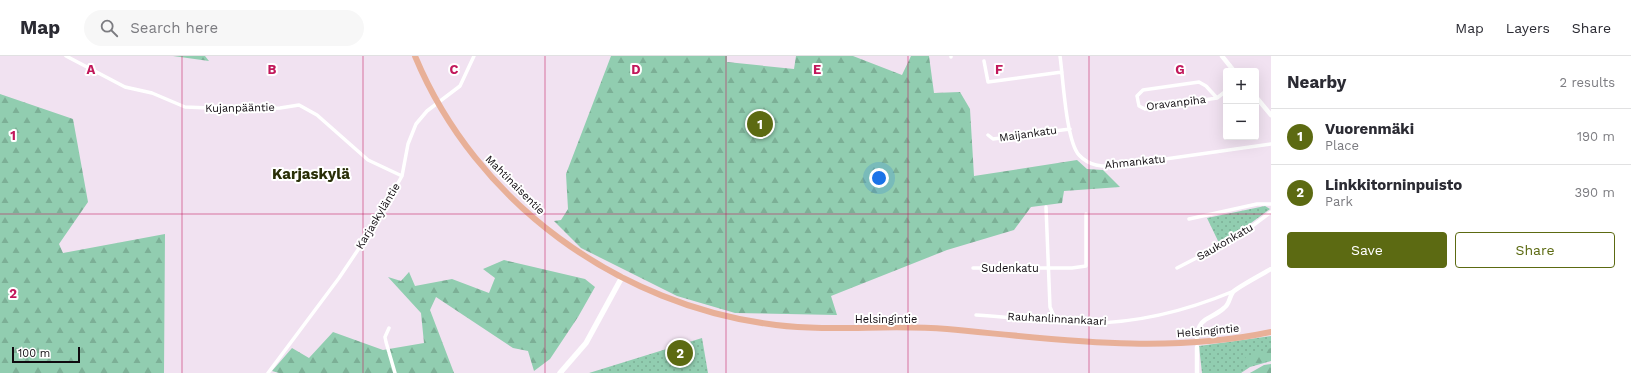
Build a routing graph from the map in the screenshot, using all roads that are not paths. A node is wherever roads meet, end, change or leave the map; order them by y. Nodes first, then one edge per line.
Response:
1 (66, 56) edge
2 (415, 56) edge
3 (474, 56) edge
4 (1060, 56) edge
5 (1222, 56) edge
6 (984, 61) dead end
7 (1232, 68) edge
8 (1062, 72) junction
9 (1223, 93) edge
10 (1217, 98) junction
11 (1259, 101) edge
12 (1271, 115) edge
13 (1070, 129) junction
14 (988, 135) dead end
15 (1271, 144) edge
16 (402, 176) junction
17 (1271, 204) edge
18 (1046, 207) dead end
19 (1271, 212) edge
20 (1086, 214) dead end
21 (1189, 219) dead end
22 (972, 268) dead end
23 (1048, 268) junction
24 (1177, 268) dead end
25 (1271, 269) edge
26 (622, 277) junction
27 (1234, 291) junction
28 (976, 315) dead end
29 (1056, 321) junction
30 (389, 328) dead end
31 (1271, 332) edge
32 (1196, 338) dead end
33 (1197, 347) dead end
34 (268, 373) edge
35 (395, 373) edge
36 (560, 373) edge
37 (1197, 373) edge

1 - 16 street, Kujanpääntie
2 - 26 main road, Mahtinaisentie
3 - 16 street, Karjaskyläntie
4 - 8 street, Ahmankatu
5 - 7 street
6 - 8 street
8 - 13 street, Ahmankatu
9 - 10 street, Oravanpiha
10 - 10 street, Oravanpiha
11 - 12 street
13 - 14 street, Maijankatu
13 - 15 street, Ahmankatu
16 - 34 street, Karjaskyläntie
17 - 21 street, Saukonkatu
18 - 23 street
19 - 24 street, Saukonkatu
20 - 23 street, Sudenkatu
22 - 23 street, Sudenkatu
23 - 29 street
25 - 27 street, Rauhanlinnankaari
26 - 31 main road, Helsingintie
26 - 36 main road
27 - 29 street, Rauhanlinnankaari
27 - 32 street
28 - 29 street, Rauhanlinnankaari
30 - 35 street
33 - 37 street

